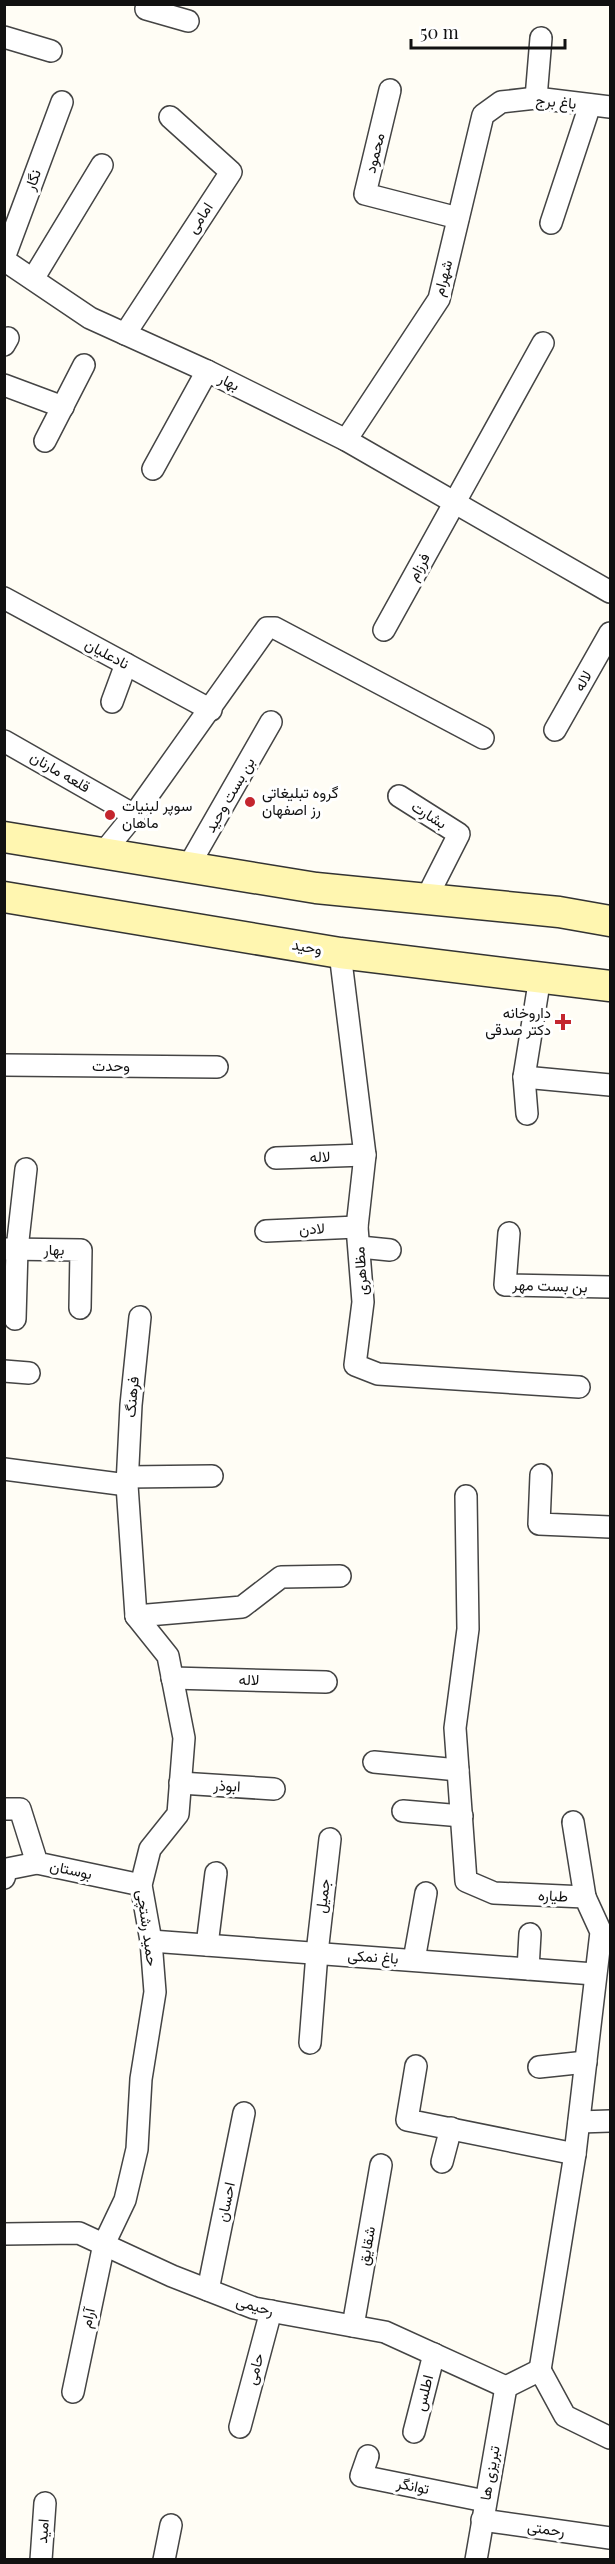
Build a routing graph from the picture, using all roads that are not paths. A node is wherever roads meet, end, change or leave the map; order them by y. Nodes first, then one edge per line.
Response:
1 (147, 4) edge
2 (188, 21) dead end
3 (4, 38) edge
4 (541, 38) dead end
5 (51, 51) dead end
6 (390, 90) dead end
7 (536, 98) junction
8 (62, 102) dead end
9 (501, 102) joint
10 (600, 106) edge
11 (170, 117) dead end
12 (102, 165) dead end
13 (458, 218) junction
14 (551, 223) dead end
15 (4, 259) edge
16 (33, 279) junction
17 (125, 334) junction
18 (543, 343) dead end
19 (84, 365) dead end
20 (207, 371) junction
21 (4, 385) edge
22 (63, 407) junction
23 (346, 440) junction
24 (45, 441) dead end
25 (153, 469) dead end
26 (454, 504) junction
27 (610, 592) edge
28 (4, 598) edge
29 (384, 630) dead end
30 (610, 633) edge
31 (126, 664) junction
32 (112, 702) dead end
33 (211, 710) junction
34 (271, 722) dead end
35 (555, 730) dead end
36 (483, 738) dead end
37 (4, 741) edge
38 (399, 796) dead end
39 (134, 815) junction
40 (4, 837) edge
41 (103, 853) junction
42 (188, 867) junction
43 (4, 897) edge
44 (426, 899) junction
45 (610, 921) edge
46 (340, 953) junction
47 (540, 977) junction
48 (610, 986) edge
49 (4, 1065) edge
50 (218, 1067) dead end
51 (524, 1077) junction
52 (610, 1085) edge
53 (527, 1113) dead end
54 (365, 1155) junction
55 (276, 1158) dead end
56 (26, 1169) dead end
57 (266, 1230) dead end
58 (509, 1233) dead end
59 (359, 1237) junction
60 (11, 1249) edge
61 (390, 1250) dead end
62 (610, 1287) edge
63 (80, 1308) dead end
64 (140, 1317) dead end
65 (15, 1319) dead end
66 (4, 1371) edge
67 (29, 1373) dead end
68 (579, 1387) dead end
69 (4, 1469) edge
70 (212, 1476) dead end
71 (541, 1476) dead end
72 (127, 1481) junction
73 (466, 1496) dead end
74 (610, 1527) edge
75 (340, 1576) dead end
76 (136, 1616) junction
77 (172, 1678) junction
78 (326, 1682) dead end
79 (374, 1762) dead end
80 (458, 1770) junction
81 (180, 1783) junction
82 (274, 1789) dead end
83 (4, 1809) edge
84 (403, 1811) dead end
85 (462, 1816) junction
86 (573, 1822) dead end
87 (330, 1839) dead end
88 (37, 1863) junction
89 (216, 1873) dead end
90 (4, 1878) edge
91 (141, 1885) junction
92 (426, 1893) dead end
93 (585, 1897) junction
94 (530, 1934) dead end
95 (151, 1941) junction
96 (207, 1945) junction
97 (317, 1953) junction
98 (414, 1960) junction
99 (528, 1969) junction
100 (594, 1974) junction
101 (310, 2043) dead end
102 (586, 2062) junction
103 (416, 2066) dead end
104 (539, 2067) dead end
105 (244, 2113) dead end
106 (610, 2121) edge
107 (579, 2122) junction
108 (451, 2128) junction
109 (575, 2154) junction
110 (442, 2162) dead end
111 (381, 2165) dead end
112 (6, 2239) edge
113 (104, 2244) junction
114 (208, 2290) junction
115 (271, 2311) junction
116 (353, 2326) junction
117 (434, 2354) junction
118 (540, 2370) junction
119 (506, 2387) junction
120 (73, 2392) dead end
121 (240, 2427) dead end
122 (414, 2432) dead end
123 (610, 2438) edge
124 (368, 2456) dead end
125 (45, 2503) dead end
126 (484, 2511) junction
127 (171, 2525) dead end
128 (610, 2538) edge
129 (41, 2559) edge
130 (164, 2559) edge
131 (476, 2559) edge

1 - 2 street
3 - 5 street
4 - 7 street
6 - 13 street, محمود
7 - 9 street, باغ برج
7 - 10 street, باغ برج
8 - 15 street, نگار
9 - 13 street, شهرام
10 - 14 street
11 - 17 street, امامی
12 - 16 street
13 - 23 street, شهرام
15 - 16 street, بهار
16 - 17 street, بهار
17 - 20 street, بهار
18 - 26 street
19 - 22 street
20 - 23 street, بهار
20 - 25 street
21 - 22 street
22 - 24 street
23 - 26 street, بهار
26 - 27 street, بهار
26 - 29 street, فرزام
28 - 31 street, نادعلیان
30 - 35 street, لاله
31 - 32 street
31 - 33 street, نادعلیان
33 - 36 street
33 - 39 street
34 - 42 street, بن بست وحید
37 - 39 street, قلعه مارنان
38 - 44 street, بشارت
39 - 41 street
40 - 41 main road
41 - 42 main road
42 - 44 main road
43 - 46 main road, وحید
44 - 45 main road
46 - 47 main road, وحید
46 - 54 street, مظاهری
47 - 48 main road, وحید
47 - 51 street
49 - 50 street, وحدت
51 - 52 street
51 - 53 street
54 - 55 street, لاله
54 - 59 street, مظاهری
56 - 60 street
57 - 59 street, لادن
58 - 62 street, بن بست مهر
59 - 61 street, لادن
59 - 68 street, مظاهری
60 - 63 street, بهار
60 - 65 street
64 - 72 street, فرهنگ
66 - 67 street
69 - 72 street
70 - 72 street
71 - 74 street
72 - 76 street
73 - 80 street, طیاره
75 - 76 street
76 - 77 street, حمید رشتچی
77 - 78 street, لاله
77 - 81 street, حمید رشتچی
79 - 80 street
80 - 85 street, طیاره
81 - 82 street, ابوذر
81 - 91 street, حمید رشتچی
83 - 88 street, بوستان
84 - 85 street
85 - 93 street, طیاره
86 - 93 street
87 - 97 street, جمیل
88 - 90 street
88 - 91 street, بوستان
89 - 96 street
91 - 95 street, حمید رشتچی
92 - 98 street
93 - 100 street, طیاره
94 - 99 street
95 - 96 street, باغ نمکی
95 - 113 street, حمید رشتچی
96 - 97 street, باغ نمکی
97 - 98 street, باغ نمکی
97 - 101 street, جمیل
98 - 99 street, باغ نمکی
99 - 100 street, باغ نمکی
100 - 102 street, طیاره
102 - 104 street
102 - 107 street, طیاره
103 - 108 street
105 - 114 street, احسان
106 - 107 street
107 - 109 street, طیاره
108 - 109 street
108 - 110 street
109 - 118 street, طیاره
111 - 116 street, شقایق
112 - 113 street, رحیمی
113 - 114 street, رحیمی
113 - 120 street, آرام
114 - 115 street, رحیمی
115 - 116 street, رحیمی
115 - 121 street, حامی
116 - 117 street, رحیمی
117 - 119 street, رحیمی
117 - 122 street, اطلس
118 - 119 street
118 - 123 street
119 - 126 street, تبریزی ها
124 - 126 street, توانگر
125 - 129 street, امید
126 - 128 street, رحمتی
126 - 131 street, تبریزی ها
127 - 130 street

